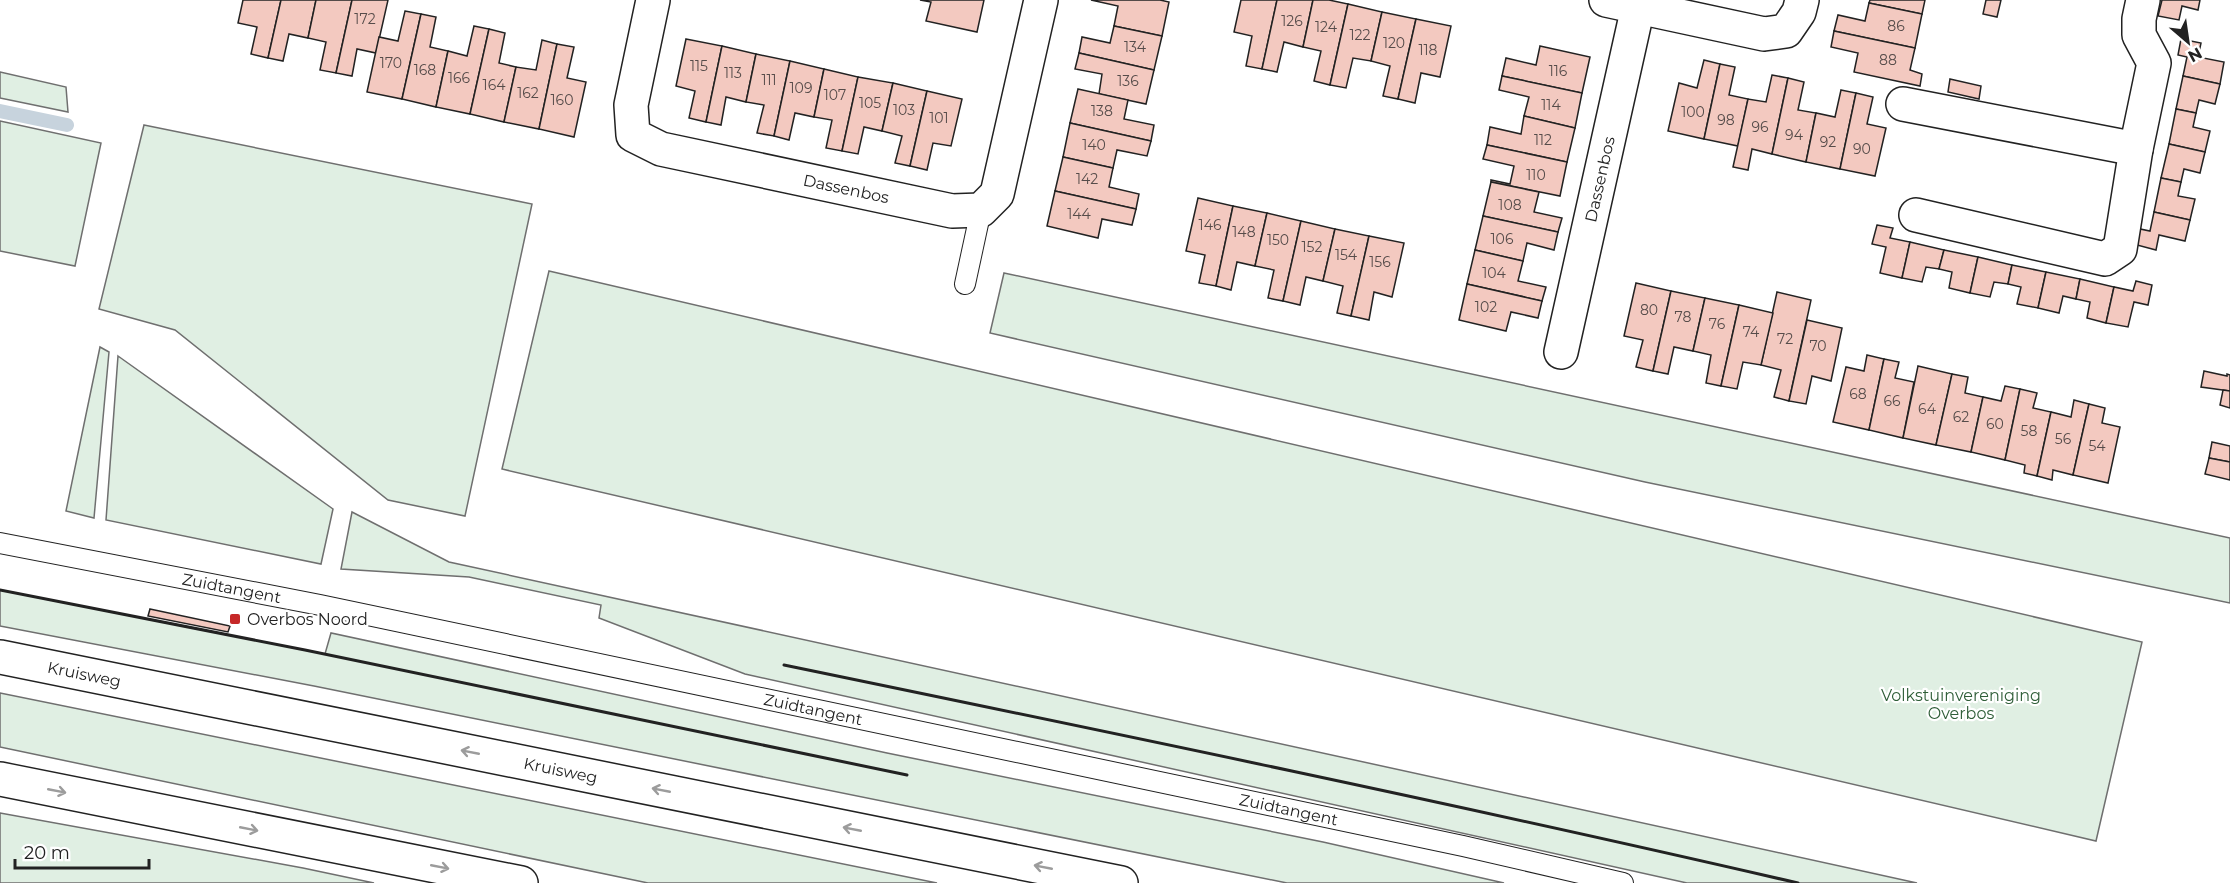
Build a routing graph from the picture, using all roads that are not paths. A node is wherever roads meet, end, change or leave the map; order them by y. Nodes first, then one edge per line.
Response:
1 (653, 0) edge
2 (1041, 0) edge
3 (1606, 0) edge
4 (1802, 0) edge
5 (2143, 0) edge
6 (1638, 7) junction
7 (1903, 104) dead end
8 (2136, 149) junction
9 (981, 210) junction
10 (1916, 216) dead end
11 (965, 284) dead end
12 (1561, 352) dead end
13 (0, 543) edge
14 (0, 657) edge
15 (0, 780) edge
16 (521, 883) edge
17 (1121, 883) edge
18 (1623, 883) edge

1 - 9 main road, Dassenbos
2 - 9 main road
3 - 6 main road
4 - 6 main road
5 - 8 main road
6 - 12 main road, Dassenbos
7 - 8 main road
8 - 10 main road
9 - 11 lane
13 - 18 lane, Zuidtangent
17 -> 14 main road, Kruisweg
15 -> 16 main road

